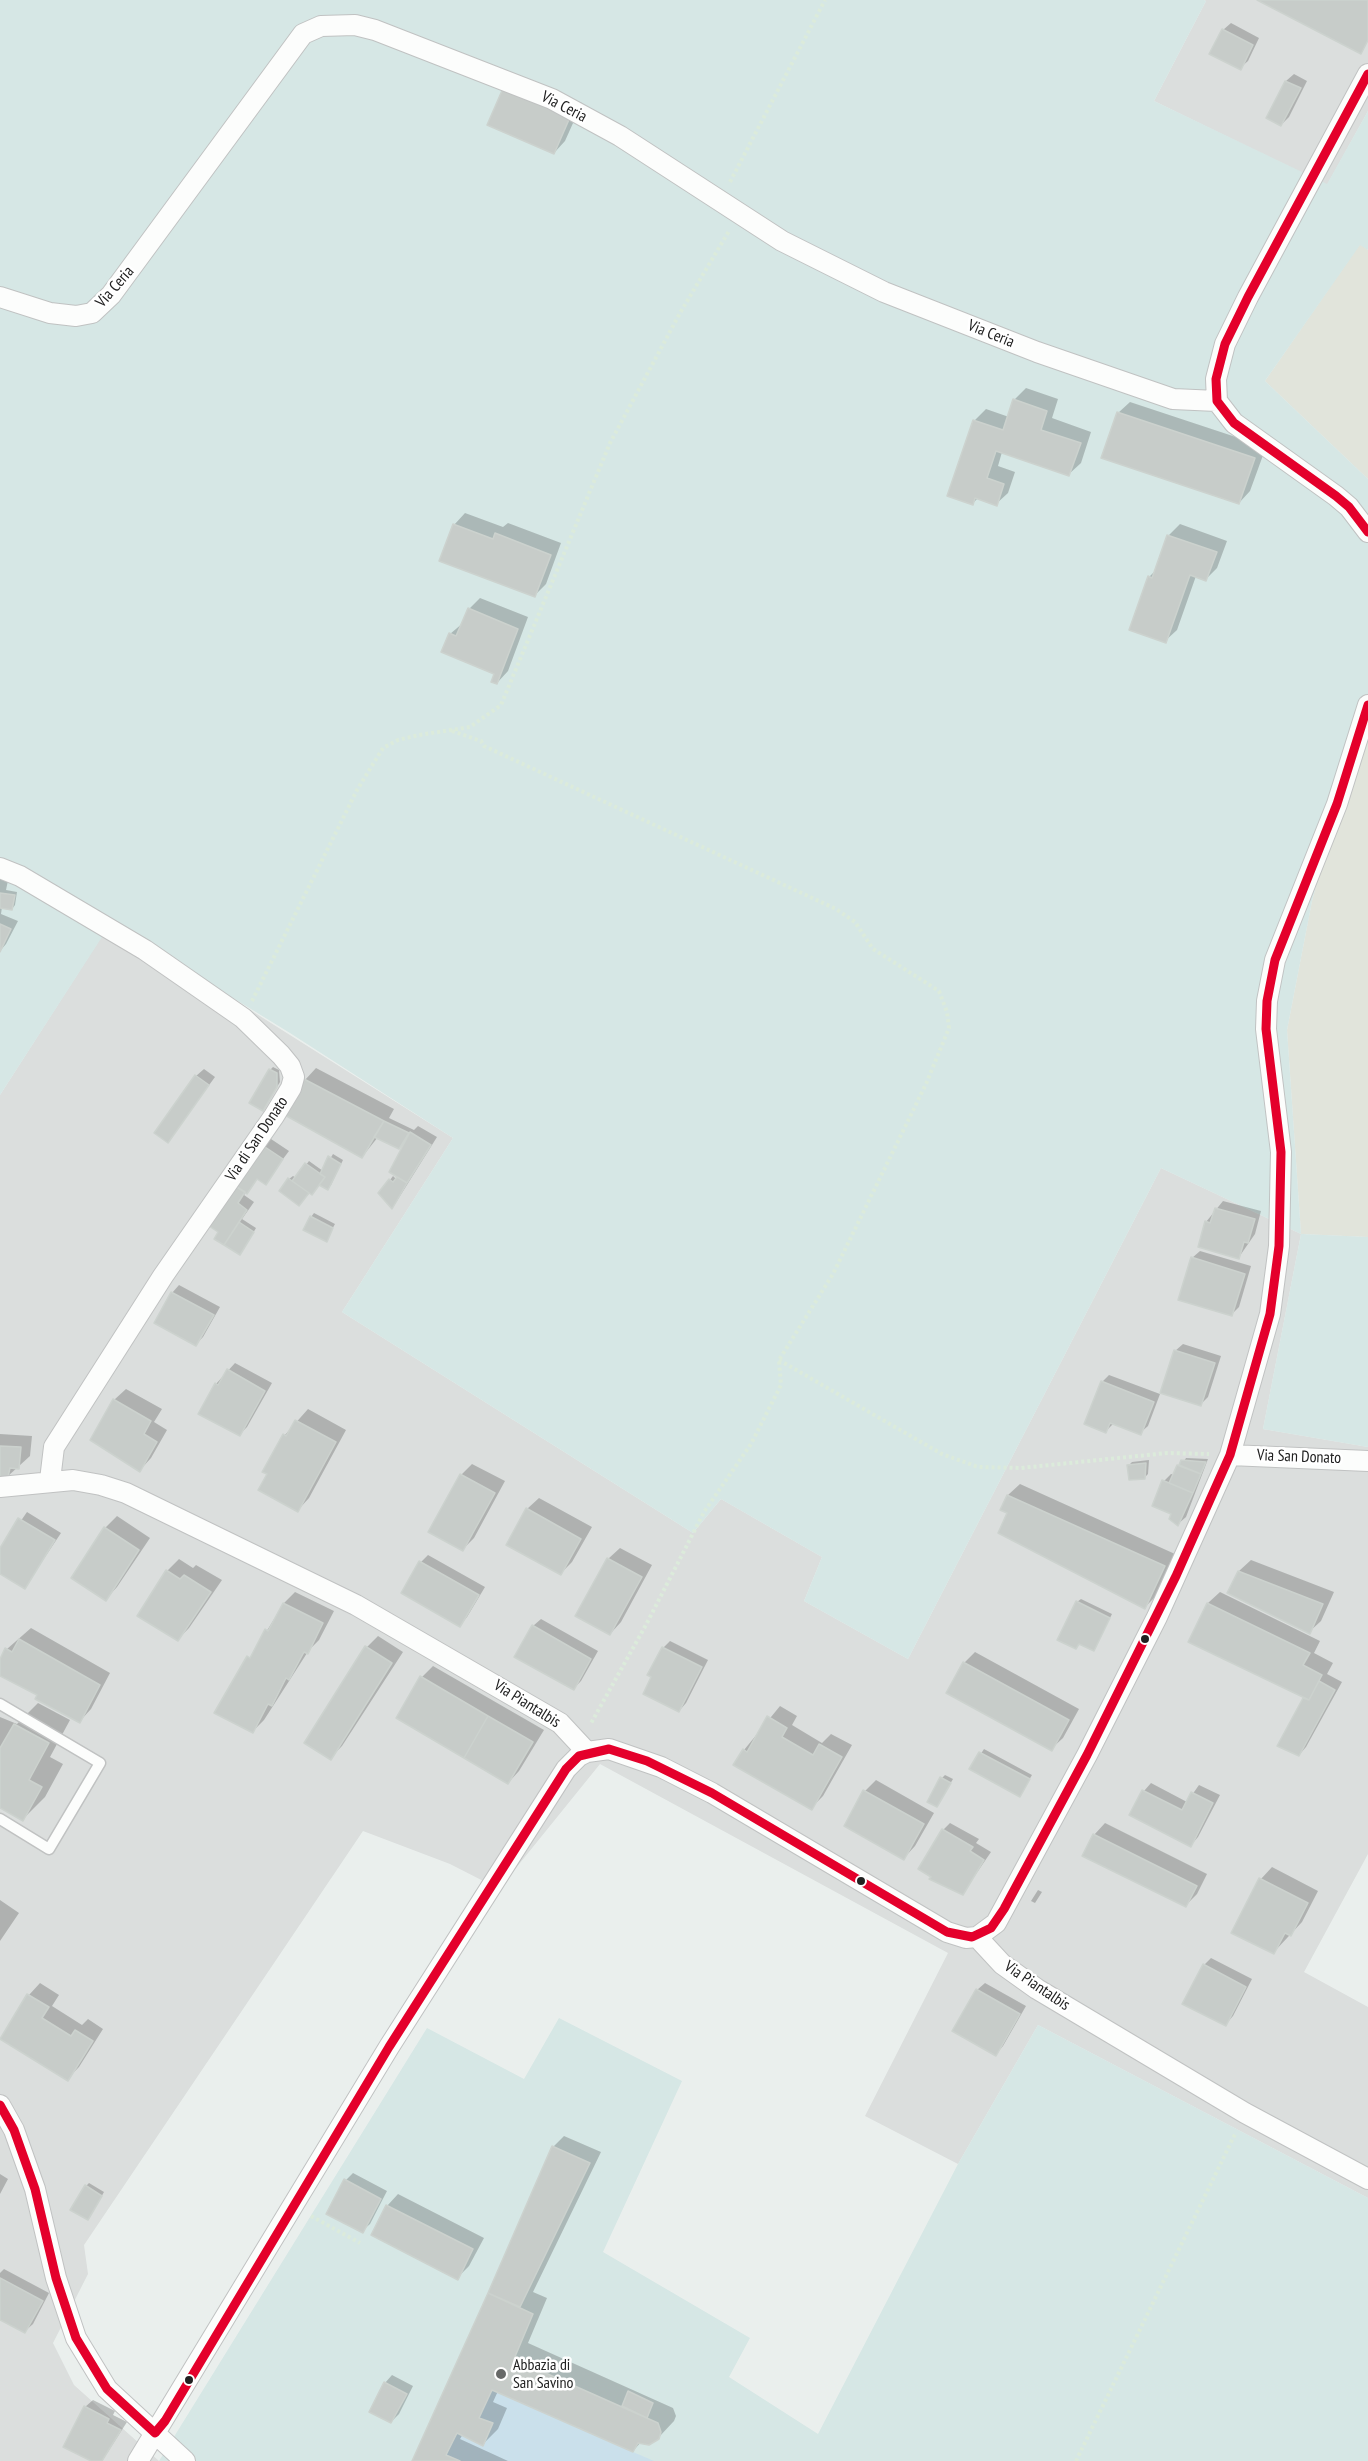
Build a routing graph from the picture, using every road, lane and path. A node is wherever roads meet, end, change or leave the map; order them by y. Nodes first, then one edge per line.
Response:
1 (825, 0) edge
2 (1368, 74) edge
3 (720, 201) junction
4 (739, 214) junction
5 (0, 297) edge
6 (1218, 401) junction
7 (1368, 532) edge
8 (1368, 705) edge
9 (452, 731) junction
10 (0, 868) edge
11 (243, 1018) junction
12 (779, 1360) junction
13 (1230, 1455) junction
14 (1368, 1461) edge
15 (50, 1480) junction
16 (0, 1487) edge
17 (0, 1704) edge
18 (587, 1752) junction
19 (0, 1819) edge
20 (977, 1937) junction
21 (0, 2105) edge
22 (1245, 2114) junction
23 (1368, 2179) edge
24 (293, 2206) junction
25 (360, 2243) dead end
26 (155, 2433) junction
27 (138, 2461) edge
28 (185, 2461) edge
29 (1076, 2461) edge

1 - 3 path
2 - 6 street
3 - 4 street, Via Ceria
3 - 5 street, Via Ceria
4 - 6 street, Via Ceria
4 - 9 path
6 - 7 street
8 - 13 street
9 - 11 path
9 - 12 path
10 - 11 street, Via di San Donato
11 - 15 street, Via di San Donato
12 - 13 path
12 - 18 path
13 - 14 street, Via San Donato
13 - 20 street
15 - 16 street, Via Piantalbis
15 - 18 street, Via Piantalbis
17 - 19 lane
18 - 20 street
18 - 24 street
20 - 22 street, Via Piantalbis
21 - 26 street
22 - 23 street, Via Piantalbis
22 - 29 path
24 - 25 path
24 - 26 street
26 - 27 street
26 - 28 street

